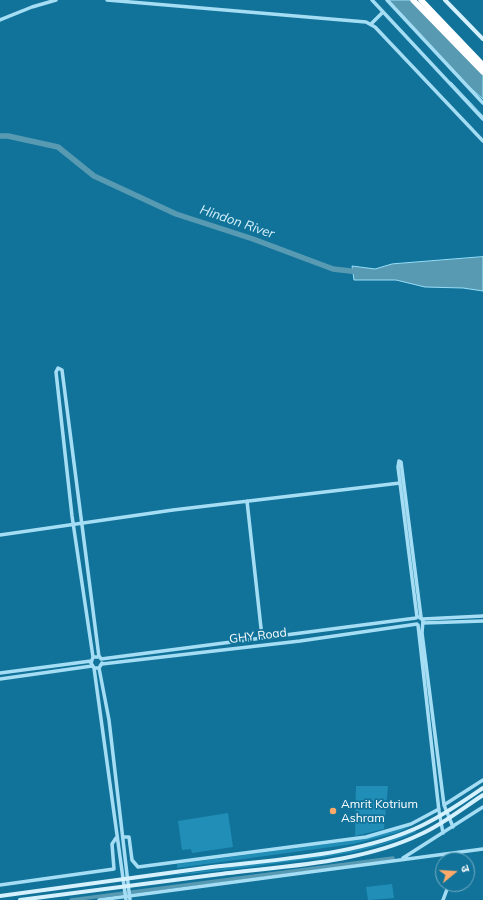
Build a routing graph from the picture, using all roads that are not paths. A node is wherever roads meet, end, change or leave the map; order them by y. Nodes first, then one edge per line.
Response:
1 (56, 0) edge
2 (107, 0) edge
3 (372, 0) edge
4 (387, 0) edge
5 (413, 0) edge
6 (422, 0) edge
7 (445, 0) edge
8 (383, 12) junction
9 (0, 20) edge
10 (371, 24) junction
11 (483, 39) edge
12 (483, 65) edge
13 (483, 72) edge
14 (483, 103) edge
15 (483, 119) edge
16 (483, 141) edge
17 (400, 483) junction
18 (247, 501) junction
19 (82, 524) junction
20 (74, 525) junction
21 (0, 534) edge
22 (483, 616) edge
23 (419, 621) junction
24 (483, 621) edge
25 (262, 637) junction
26 (100, 658) junction
27 (92, 659) junction
28 (101, 666) junction
29 (93, 667) junction
30 (0, 673) edge
31 (0, 679) edge
32 (483, 780) edge
33 (483, 788) edge
34 (483, 795) edge
35 (444, 805) junction
36 (118, 806) junction
37 (112, 807) junction
38 (483, 807) edge
39 (439, 809) junction
40 (453, 827) junction
41 (444, 833) junction
42 (123, 837) junction
43 (116, 838) junction
44 (483, 849) edge
45 (460, 852) edge
46 (435, 855) edge
47 (401, 860) junction
48 (125, 878) junction
49 (0, 885) edge
50 (127, 893) edge
51 (0, 896) edge
52 (20, 900) edge
53 (99, 900) edge

1 - 9 street
2 - 10 street
3 - 8 street
4 - 14 street
5 - 13 highway
6 - 12 highway
7 - 11 main road
8 - 10 street
8 - 15 street
10 - 16 street
17 - 18 street
17 - 23 street
17 - 23 street
18 - 19 street
18 - 25 street
19 - 20 street
19 - 20 street
19 - 26 street
20 - 21 street
20 - 27 street
22 - 23 street
23 - 24 street
23 - 25 street, GHY Road
23 - 28 street, GHY Road
23 - 35 street
23 - 39 street
25 - 26 street, GHY Road
26 - 27 street, GHY Road
26 - 28 street
27 - 29 street
27 - 30 street, GHY Road
28 - 29 street, GHY Road
28 - 36 street
29 - 31 street, GHY Road
29 - 37 street
32 - 35 street
33 - 48 main road, bridge
34 - 50 main road, bridge
35 - 40 street
36 - 37 street
36 - 42 street
37 - 43 street
38 - 40 street
39 - 41 street
39 - 42 street
40 - 41 street
41 - 47 street
42 - 48 street
43 - 48 street
43 - 49 street
44 - 45 street
46 - 47 street
47 - 50 street
48 - 50 street
48 - 51 main road
50 - 52 main road
50 - 53 street

